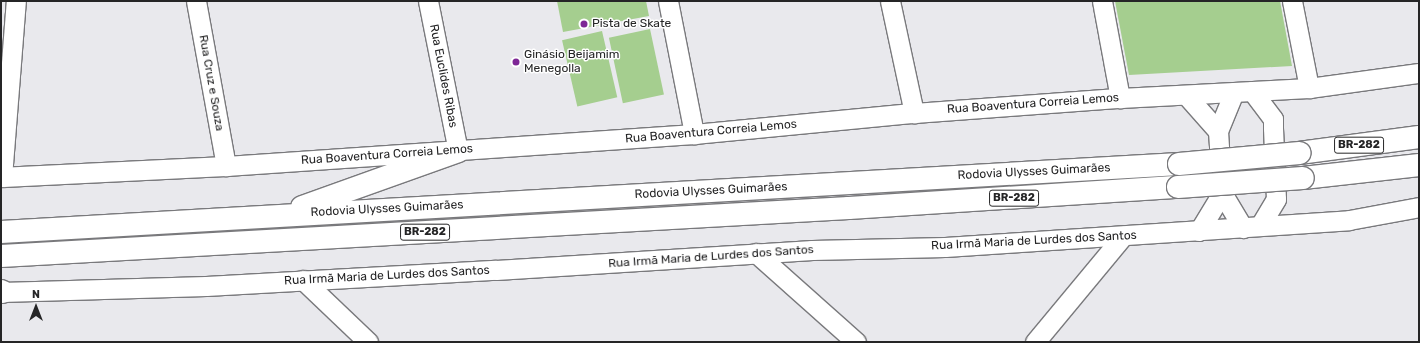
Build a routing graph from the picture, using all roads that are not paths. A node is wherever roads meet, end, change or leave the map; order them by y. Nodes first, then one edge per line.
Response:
1 (16, 1) edge
2 (196, 1) edge
3 (428, 1) edge
4 (668, 1) edge
5 (890, 1) edge
6 (1102, 1) edge
7 (1292, 1) edge
8 (1419, 73) edge
9 (1309, 88) junction
10 (1289, 89) junction
11 (1243, 92) junction
12 (1186, 95) junction
13 (1120, 98) junction
14 (914, 113) junction
15 (1272, 119) junction
16 (1218, 131) junction
17 (694, 134) junction
18 (1419, 137) edge
19 (458, 151) junction
20 (2, 153) edge
21 (1419, 165) edge
22 (226, 166) junction
23 (1, 177) edge
24 (1222, 193) junction
25 (1276, 199) junction
26 (1419, 207) edge
27 (278, 215) junction
28 (1300, 224) junction
29 (1252, 227) junction
30 (1199, 231) junction
31 (1, 232) edge
32 (1123, 236) junction
33 (756, 253) junction
34 (1, 256) edge
35 (303, 280) junction
36 (2, 292) edge
37 (368, 342) edge
38 (856, 342) edge
39 (1035, 342) edge

1 - 20 street
2 - 22 street, Rua Cruz e Souza
3 - 19 street, Rua Euclides Ribas
4 - 17 street
5 - 14 street
6 - 13 street
7 - 9 street
8 - 9 street, Rua Boaventura Correia Lemos
9 - 10 street, Rua Boaventura Correia Lemos
10 - 11 street, Rua Boaventura Correia Lemos
10 - 15 street
11 - 12 street, Rua Boaventura Correia Lemos
11 - 15 street
11 - 16 street
12 - 13 street, Rua Boaventura Correia Lemos
12 - 16 street
13 - 14 street, Rua Boaventura Correia Lemos
14 - 17 street, Rua Boaventura Correia Lemos
15 - 25 street
16 - 24 street
17 - 19 street, Rua Boaventura Correia Lemos
18 - 27 highway, Rodovia Ulysses Guimarães / BR-282, bridge
19 - 22 street, Rua Boaventura Correia Lemos
19 - 27 highway
20 - 23 street
21 - 34 highway, Rodovia Ulysses Guimarães / BR-282, bridge
22 - 23 street, Rua Boaventura Correia Lemos
24 - 29 street
24 - 30 street
25 - 28 street
25 - 29 street
26 - 28 street, Rua Irmã Maria de Lurdes dos Santos
27 - 31 highway, Rodovia Ulysses Guimarães / BR-282
28 - 29 street, Rua Irmã Maria de Lurdes dos Santos
29 - 30 street, Rua Irmã Maria de Lurdes dos Santos
30 - 32 street, Rua Irmã Maria de Lurdes dos Santos
32 - 33 street, Rua Irmã Maria de Lurdes dos Santos
32 - 39 street
33 - 35 street, Rua Irmã Maria de Lurdes dos Santos
33 - 38 street
35 - 36 street, Rua Irmã Maria de Lurdes dos Santos
35 - 37 street

